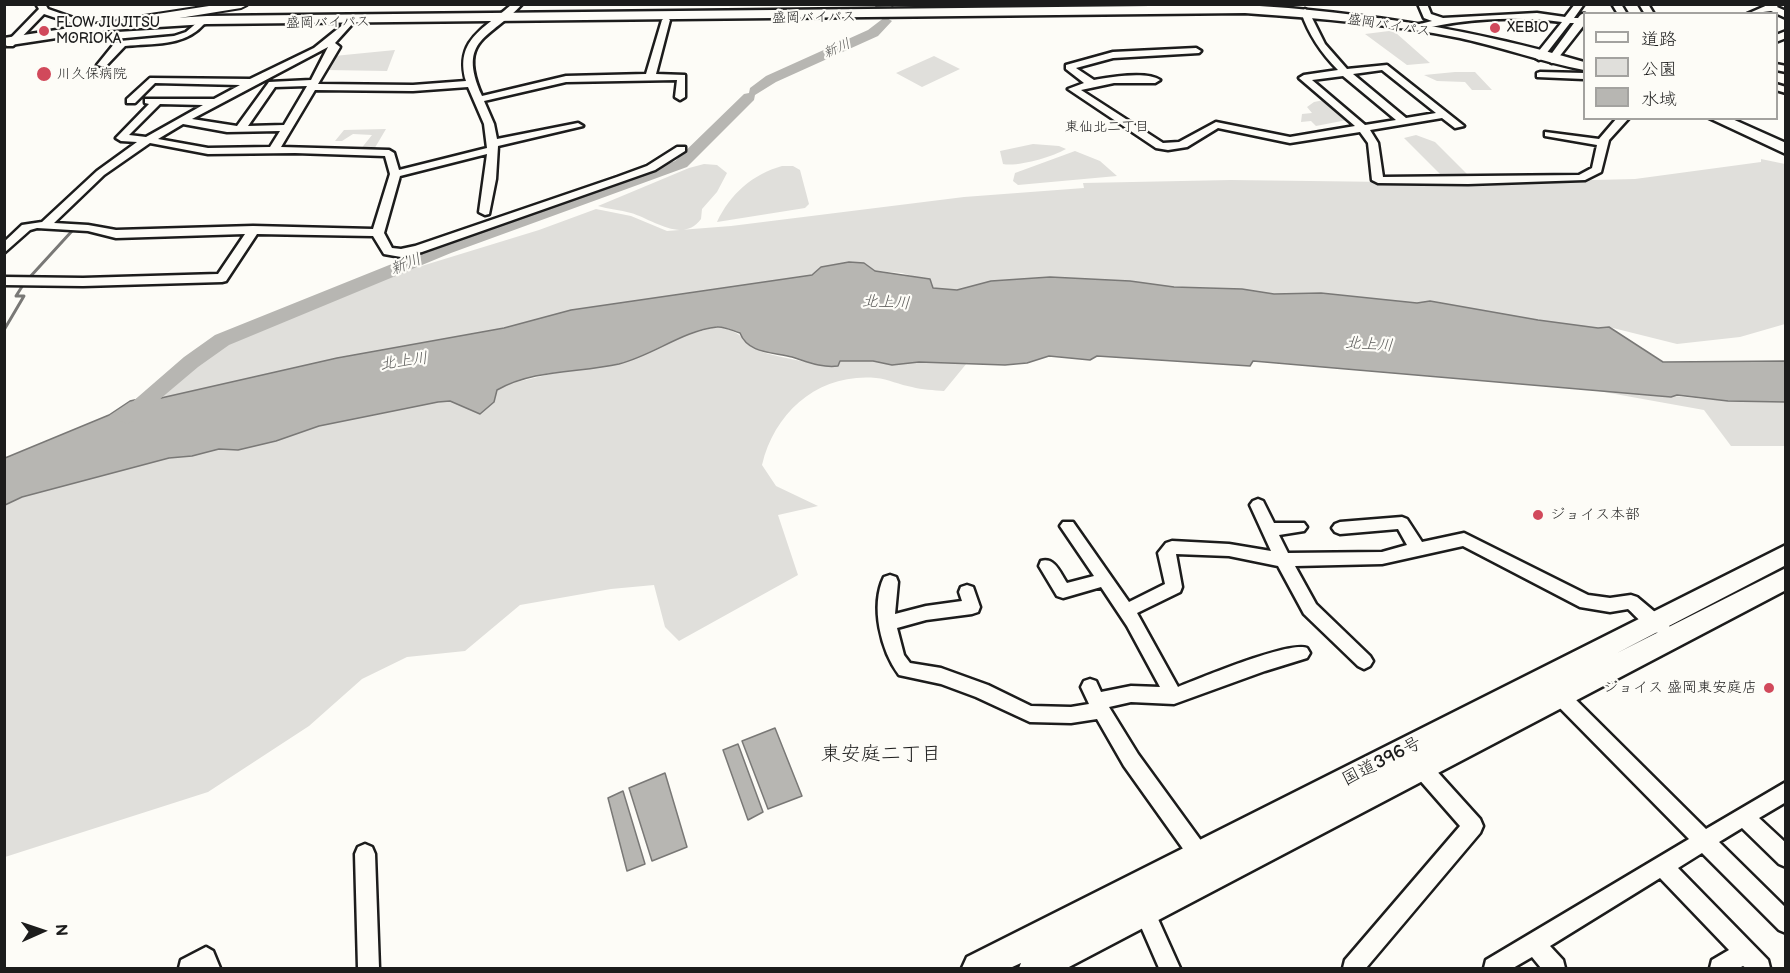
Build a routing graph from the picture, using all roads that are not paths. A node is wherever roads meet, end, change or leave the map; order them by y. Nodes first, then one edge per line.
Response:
1 (518, 4) edge
2 (1422, 4) edge
3 (1580, 4) edge
4 (242, 5) edge
5 (1774, 6) edge
6 (41, 8) edge
7 (928, 8) edge
8 (868, 9) edge
9 (1757, 12) edge
10 (1305, 14) junction
11 (1785, 15) edge
12 (504, 17) junction
13 (1583, 17) edge
14 (1583, 19) edge
15 (666, 20) junction
16 (1567, 20) junction
17 (1442, 21) junction
18 (203, 22) junction
19 (350, 22) junction
20 (88, 25) dead end
21 (1419, 27) junction
22 (109, 28) junction
23 (8, 43) edge
24 (327, 43) junction
25 (1196, 51) dead end
26 (1547, 57) junction
27 (102, 65) dead end
28 (1583, 68) edge
29 (1344, 71) junction
30 (1540, 75) dead end
31 (1583, 76) edge
32 (650, 78) junction
33 (1155, 80) dead end
34 (251, 82) junction
35 (1091, 83) junction
36 (470, 84) junction
37 (313, 85) junction
38 (680, 97) dead end
39 (477, 100) junction
40 (158, 101) junction
41 (217, 102) junction
42 (1442, 115) junction
43 (1621, 120) edge
44 (1720, 120) edge
45 (1731, 120) edge
46 (184, 121) junction
47 (1404, 121) junction
48 (578, 126) dead end
49 (1459, 126) dead end
50 (288, 128) junction
51 (240, 129) junction
52 (1364, 129) junction
53 (1549, 134) dead end
54 (149, 140) junction
55 (1602, 143) junction
56 (1785, 144) edge
57 (491, 147) junction
58 (681, 148) dead end
59 (1785, 149) edge
60 (274, 150) junction
61 (395, 174) junction
62 (485, 212) dead end
63 (45, 225) junction
64 (253, 230) junction
65 (378, 233) junction
66 (4, 249) edge
67 (4, 281) edge
68 (1258, 505) dead end
69 (1068, 526) dead end
70 (1299, 527) dead end
71 (1340, 528) dead end
72 (1270, 529) junction
73 (1418, 549) junction
74 (1785, 554) edge
75 (1282, 560) junction
76 (1047, 566) dead end
77 (1785, 578) edge
78 (1105, 579) junction
79 (890, 582) dead end
80 (968, 591) dead end
81 (1126, 611) junction
82 (888, 623) junction
83 (1663, 630) junction
84 (1301, 652) dead end
85 (1364, 661) dead end
86 (1559, 695) junction
87 (1174, 696) junction
88 (1096, 699) junction
89 (1414, 759) junction
90 (1785, 791) edge
91 (1743, 816) junction
92 (1704, 841) junction
93 (365, 854) dead end
94 (1785, 857) edge
95 (1207, 865) junction
96 (1663, 867) junction
97 (1139, 899) junction
98 (1785, 923) edge
99 (1534, 944) junction
100 (1744, 953) junction
101 (189, 969) edge
102 (210, 969) edge
103 (369, 969) edge
104 (978, 969) edge
105 (1035, 969) edge
106 (1170, 969) edge
107 (1353, 969) edge
108 (1494, 969) edge
109 (1555, 969) edge
110 (1720, 969) edge
111 (1760, 969) edge

1 - 12 street
2 - 17 street
3 - 16 street
4 - 18 main road
4 - 22 main road
5 - 9 street
5 - 11 street
6 - 20 street
6 - 23 street
7 - 8 highway, 盛岡バイパス
7 - 10 highway, 盛岡バイパス
8 - 12 highway, 盛岡バイパス
10 - 15 highway, 盛岡バイパス
10 - 21 highway, 盛岡バイパス
10 - 26 highway, 盛岡バイパス
10 - 29 street
12 - 15 highway, 盛岡バイパス
12 - 18 highway, 盛岡バイパス
12 - 19 highway, 盛岡バイパス
12 - 36 street
13 - 16 street
14 - 26 street
15 - 32 street
16 - 17 street
16 - 26 street
17 - 21 street
18 - 19 highway, 盛岡バイパス
18 - 22 highway, 盛岡バイパス
18 - 27 street
19 - 24 street
21 - 26 highway, 盛岡バイパス
22 - 23 highway, 盛岡バイパス
24 - 34 street
24 - 37 street
25 - 35 street
26 - 28 highway, 盛岡バイパス
29 - 42 street
29 - 47 street
29 - 52 street
30 - 31 street
32 - 38 street
32 - 39 street
33 - 35 street
34 - 40 street
34 - 41 street
35 - 52 street
36 - 37 street
36 - 39 street
37 - 50 street
37 - 51 street
39 - 57 street
40 - 41 street
40 - 54 street
41 - 46 street
42 - 47 street
42 - 49 street
43 - 55 street
44 - 59 highway
45 - 56 highway
46 - 51 street
46 - 54 street
47 - 52 street
48 - 57 street
50 - 51 street
50 - 60 street
52 - 55 street
53 - 55 street
54 - 60 street
54 - 63 street
57 - 61 street
57 - 62 street
58 - 65 street
60 - 61 street
61 - 65 street
63 - 64 street
63 - 66 street
64 - 65 street
64 - 67 street
68 - 72 street
69 - 78 street
70 - 72 street
71 - 73 street
72 - 75 street
73 - 75 street
73 - 83 street
74 - 83 highway, 国道396号
75 - 81 street
75 - 85 street
76 - 78 street
77 - 83 highway, 国道396号
78 - 81 street
79 - 82 street
80 - 82 street
81 - 87 street
82 - 88 street
83 - 86 highway, 国道396号
83 - 89 highway, 国道396号
84 - 87 street
86 - 89 highway, 国道396号
86 - 92 street
87 - 88 street
88 - 95 street
89 - 95 highway, 国道396号
89 - 107 street
90 - 91 street
91 - 92 street
91 - 94 street
92 - 96 street
92 - 98 street
93 - 103 street
95 - 97 highway, 国道396号
96 - 99 street
96 - 100 street
97 - 104 highway, 国道396号
97 - 105 highway, 国道396号
97 - 106 street
99 - 108 street
99 - 109 street
100 - 110 street
100 - 111 street
101 - 102 street

